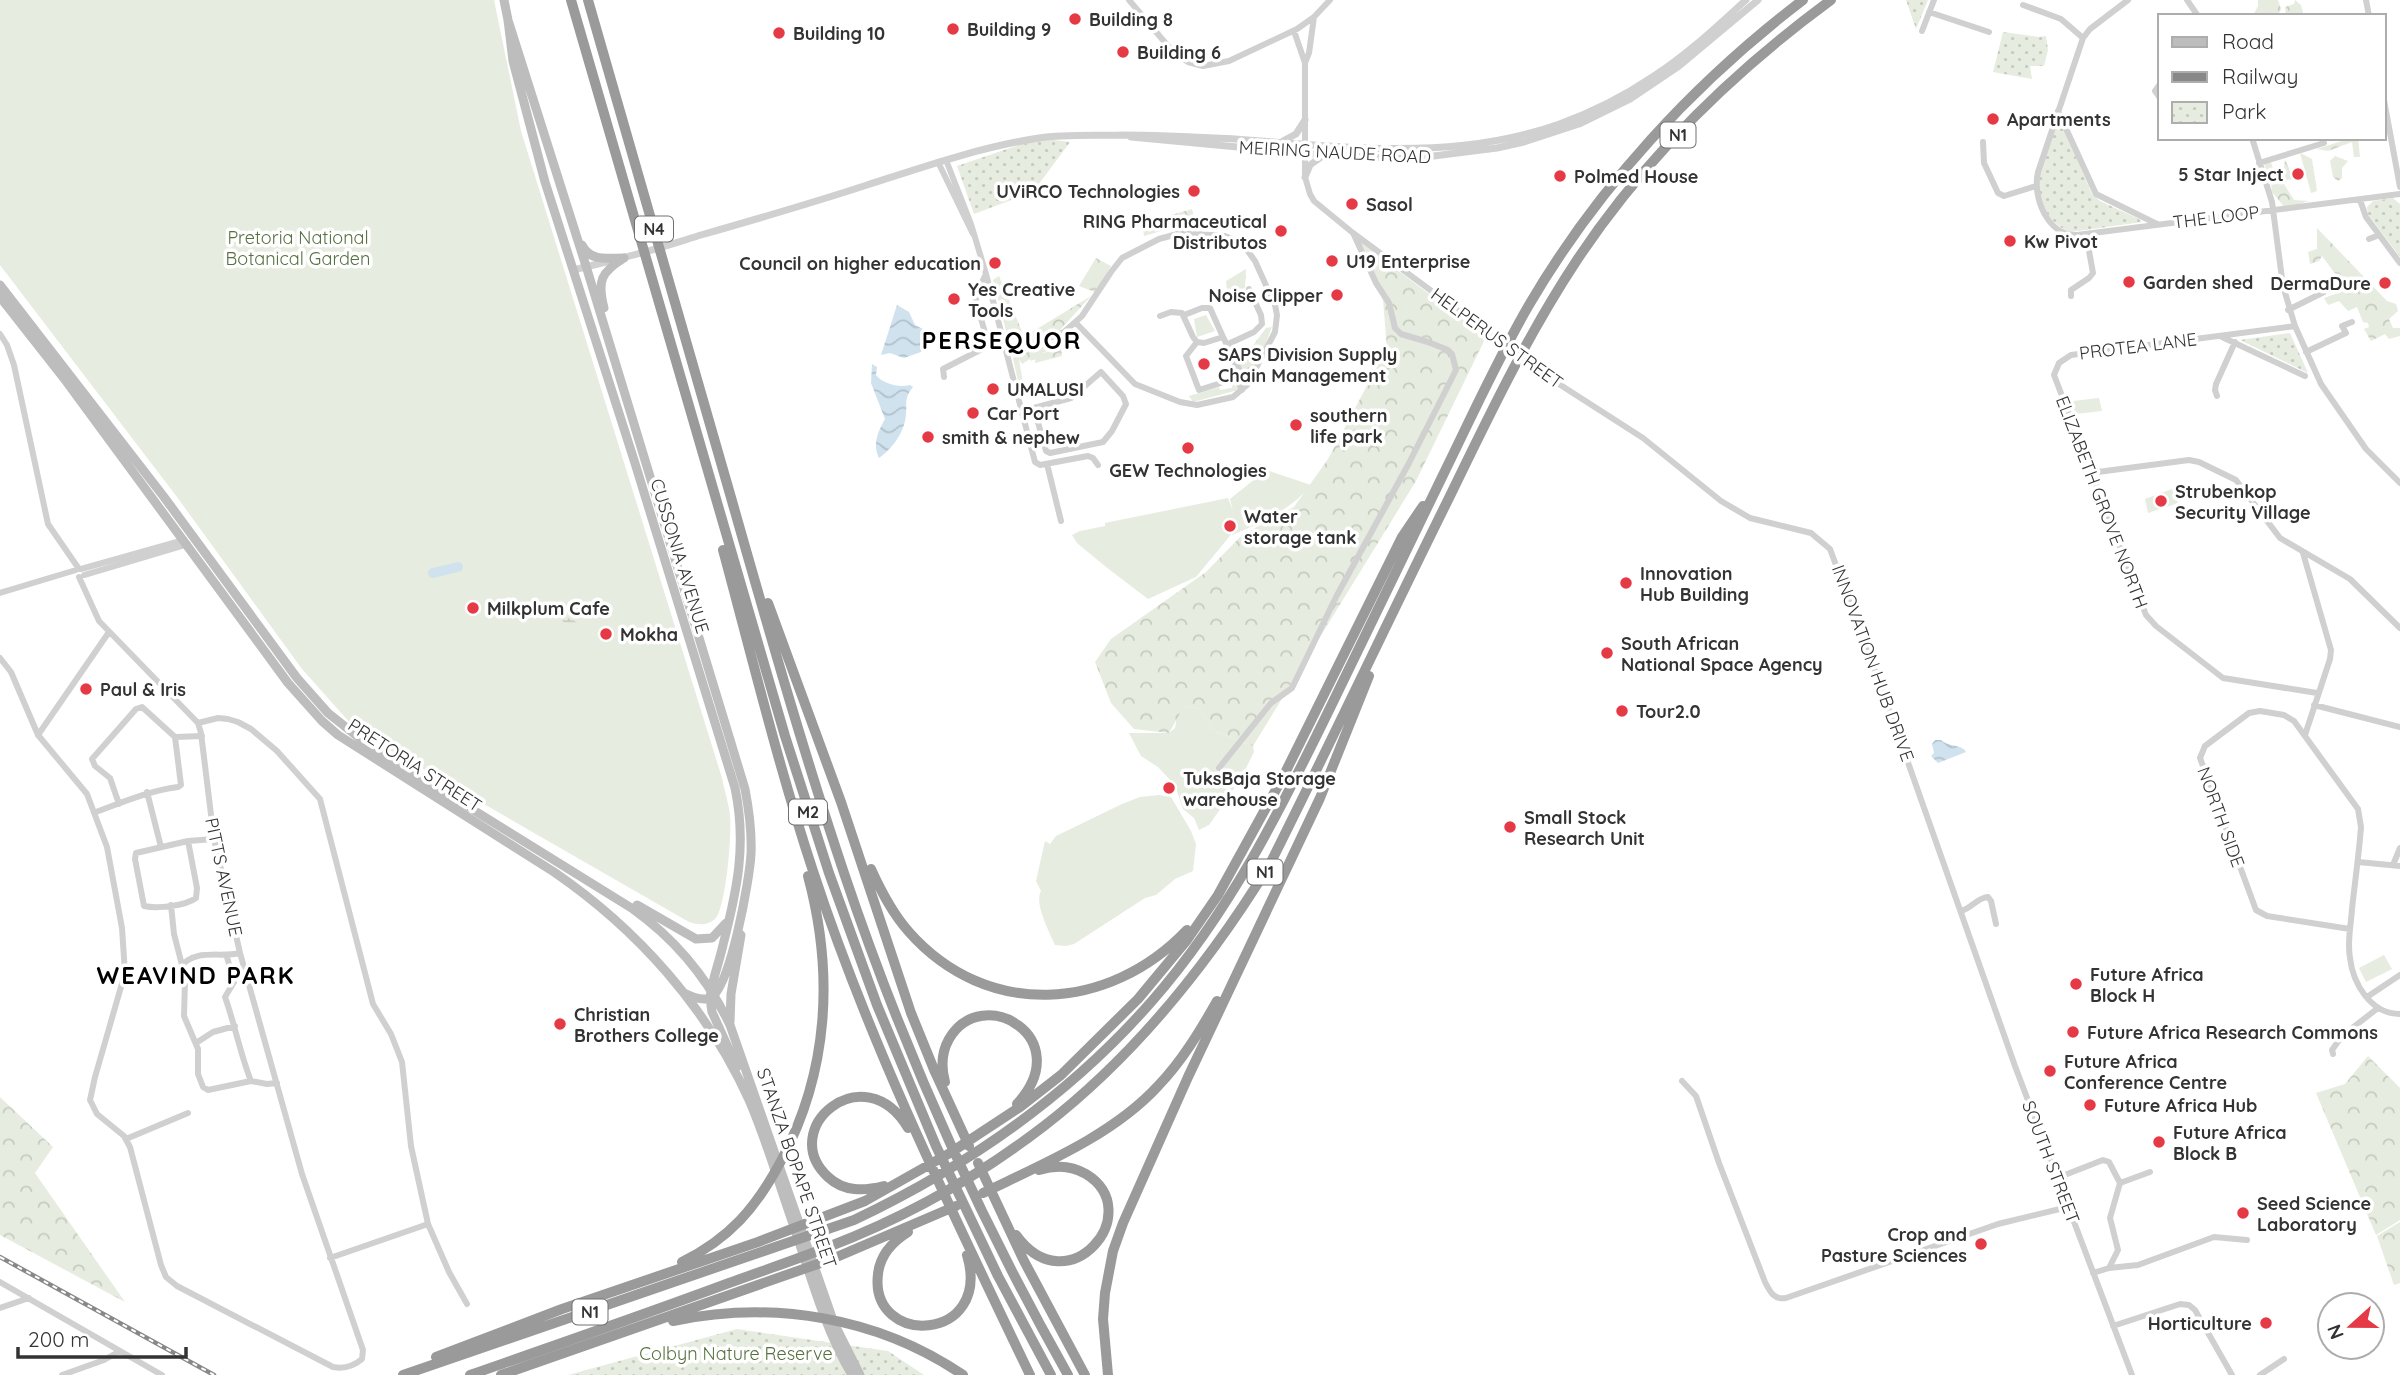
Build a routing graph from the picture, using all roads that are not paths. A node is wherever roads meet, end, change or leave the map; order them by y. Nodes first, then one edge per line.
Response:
1 (504, 0) edge
2 (571, 0) edge
3 (588, 0) edge
4 (1129, 0) edge
5 (1330, 0) edge
6 (1746, 0) edge
7 (1758, 0) edge
8 (1803, 0) edge
9 (1831, 0) edge
10 (1934, 0) edge
11 (2128, 0) edge
12 (2023, 5) dead end
13 (1929, 12) junction
14 (1314, 17) junction
15 (508, 20) junction
16 (1294, 31) junction
17 (1922, 31) dead end
18 (1989, 32) dead end
19 (2083, 38) junction
20 (1305, 63) junction
21 (2058, 111) junction
22 (2386, 114) edge
23 (1305, 120) junction
24 (1121, 135) junction
25 (2253, 140) edge
26 (1275, 142) junction
27 (1983, 142) dead end
28 (2324, 143) dead end
29 (1306, 149) junction
30 (1324, 155) junction
31 (942, 161) junction
32 (2259, 163) junction
33 (1305, 177) junction
34 (2036, 186) junction
35 (2400, 187) edge
36 (2400, 194) edge
37 (2360, 200) junction
38 (2274, 210) junction
39 (637, 223) junction
40 (573, 224) junction
41 (2159, 225) junction
42 (1353, 233) junction
43 (2086, 234) junction
44 (2379, 235) junction
45 (2369, 239) dead end
46 (625, 257) junction
47 (2400, 263) edge
48 (586, 266) junction
49 (573, 270) junction
50 (985, 276) dead end
51 (0, 285) edge
52 (1249, 289) dead end
53 (2324, 292) dead end
54 (2071, 296) dead end
55 (0, 297) edge
56 (2288, 310) junction
57 (1184, 315) junction
58 (1160, 316) dead end
59 (1076, 323) junction
60 (2352, 323) dead end
61 (2295, 326) junction
62 (0, 334) edge
63 (2220, 336) junction
64 (1223, 337) junction
65 (1197, 342) junction
66 (2235, 342) junction
67 (1227, 345) junction
68 (611, 349) junction
69 (2306, 352) junction
70 (1009, 354) junction
71 (1113, 362) junction
72 (2059, 363) joint
73 (1101, 372) junction
74 (2305, 376) dead end
75 (944, 377) dead end
76 (1230, 380) dead end
77 (1245, 388) junction
78 (2217, 396) dead end
79 (1034, 408) junction
80 (1023, 410) junction
81 (1643, 439) joint
82 (720, 458) junction
83 (1046, 464) junction
84 (1098, 465) dead end
85 (2090, 473) junction
86 (2400, 483) edge
87 (1433, 496) junction
88 (1442, 511) junction
89 (1061, 521) dead end
90 (195, 539) junction
91 (183, 543) junction
92 (2303, 552) junction
93 (80, 573) junction
94 (0, 593) edge
95 (2400, 628) edge
96 (109, 632) junction
97 (0, 658) edge
98 (2317, 693) junction
99 (2314, 705) junction
100 (198, 723) junction
101 (2400, 727) edge
102 (38, 735) junction
103 (2305, 735) junction
104 (202, 736) junction
105 (176, 737) junction
106 (779, 760) junction
107 (1219, 768) dead end
108 (147, 792) junction
109 (841, 802) junction
110 (119, 804) junction
111 (96, 812) junction
112 (214, 839) junction
113 (188, 841) junction
114 (161, 847) junction
115 (2400, 848) edge
116 (2358, 862) junction
117 (2396, 866) edge
118 (1231, 873) junction
119 (598, 885) junction
120 (2000, 901) dead end
121 (1991, 904) junction
122 (171, 905) junction
123 (1961, 911) junction
124 (731, 914) junction
125 (1264, 916) junction
126 (741, 919) junction
127 (1996, 924) dead end
128 (2350, 929) junction
129 (1974, 948) joint
130 (240, 953) junction
131 (227, 957) junction
132 (183, 965) junction
133 (699, 973) joint
134 (2400, 975) edge
135 (683, 992) junction
136 (712, 994) junction
137 (2367, 997) junction
138 (2378, 1008) junction
139 (2400, 1014) edge
140 (235, 1026) junction
141 (730, 1026) junction
142 (196, 1043) junction
143 (2333, 1055) dead end
144 (251, 1081) junction
145 (1682, 1081) dead end
146 (277, 1083) junction
147 (749, 1101) junction
148 (188, 1113) dead end
149 (984, 1131) junction
150 (126, 1139) junction
151 (968, 1143) junction
152 (932, 1170) junction
153 (2150, 1172) dead end
154 (911, 1176) junction
155 (2057, 1178) junction
156 (1005, 1182) junction
157 (2120, 1183) junction
158 (987, 1184) junction
159 (2068, 1207) junction
160 (950, 1210) junction
161 (930, 1219) junction
162 (428, 1224) junction
163 (2246, 1240) dead end
164 (330, 1258) junction
165 (2109, 1268) junction
166 (2093, 1273) junction
167 (0, 1282) edge
168 (599, 1296) junction
169 (29, 1298) junction
170 (467, 1304) dead end
171 (0, 1308) edge
172 (2113, 1326) junction
173 (120, 1351) junction
174 (563, 1353) junction
175 (2284, 1359) dead end
176 (86, 1367) junction
177 (62, 1375) edge
178 (89, 1375) edge
179 (162, 1375) edge
180 (391, 1375) edge
181 (403, 1375) edge
182 (470, 1375) edge
183 (501, 1375) edge
184 (852, 1375) edge
185 (860, 1375) edge
186 (963, 1375) edge
187 (1030, 1375) edge
188 (1051, 1375) edge
189 (1068, 1375) edge
190 (1085, 1375) edge
191 (1108, 1375) edge
192 (2132, 1375) edge
193 (2232, 1375) edge
194 (2260, 1375) edge

1 - 15 main road, CUSSONIA AVENUE
2 - 39 highway, N4
3 - 82 highway, N4
4 - 16 street
5 - 14 street
6 - 29 street, MEIRING NAUDE ROAD
7 - 30 street, MEIRING NAUDE ROAD
8 - 87 highway, N1
9 - 88 highway, N1
10 - 13 street
11 - 19 street
12 - 19 street
13 - 17 street
13 - 18 street
14 - 16 street
14 - 20 street
15 - 40 main road, CUSSONIA AVENUE
15 - 49 main road, CUSSONIA AVENUE
16 - 20 street
19 - 21 street
20 - 23 street
21 - 34 street
21 - 41 street, THE LOOP
22 - 35 street
23 - 26 street
23 - 29 street
24 - 26 street, MEIRING NAUDE ROAD
24 - 29 street, MEIRING NAUDE ROAD
24 - 31 street, MEIRING NAUDE ROAD
25 - 32 street
26 - 29 street, MEIRING NAUDE ROAD
27 - 34 street
28 - 32 street
29 - 30 street, MEIRING NAUDE ROAD
29 - 33 street
30 - 33 street
31 - 46 street, MEIRING NAUDE ROAD
31 - 70 street
32 - 38 street
33 - 42 street, HELPERUS STREET
34 - 43 street, THE LOOP
36 - 37 street, THE LOOP
37 - 38 street, THE LOOP
37 - 44 street
38 - 41 street, THE LOOP
38 - 56 street
39 - 106 highway
39 - 188 highway, M2
40 - 46 main road
40 - 48 main road, CUSSONIA AVENUE
41 - 43 street, THE LOOP
42 - 81 street, HELPERUS STREET
42 - 107 street
43 - 54 street
44 - 45 street
44 - 47 street
46 - 48 street, MEIRING NAUDE ROAD
46 - 68 main road
48 - 49 street, MEIRING NAUDE ROAD
48 - 68 main road, CUSSONIA AVENUE
49 - 124 main road, CUSSONIA AVENUE
50 - 75 street
51 - 90 main road, PRETORIA STREET
52 - 67 street
53 - 56 street
55 - 91 main road, PRETORIA STREET
56 - 61 street
57 - 58 street
57 - 64 street
57 - 65 street
59 - 70 street
59 - 71 street
59 - 77 street
60 - 69 street
61 - 63 street, PROTEA LANE
61 - 69 street
62 - 93 street
63 - 66 street, PROTEA LANE
63 - 72 street, PROTEA LANE
64 - 65 street
64 - 67 street
65 - 76 street
66 - 74 street, PROTEA LANE
66 - 78 street
67 - 77 street
68 - 126 main road, CUSSONIA AVENUE
69 - 86 street
70 - 80 street
71 - 73 street
71 - 77 street
72 - 85 street, ELIZABETH GROVE NORTH
73 - 79 street
73 - 79 street
79 - 80 street
80 - 83 street
81 - 123 street, INNOVATION HUB DRIVE
82 - 109 highway
82 - 189 highway, M2
83 - 84 street
83 - 89 street
85 - 92 street
85 - 98 street, ELIZABETH GROVE NORTH
87 - 118 highway
87 - 181 highway, N1
88 - 125 highway
88 - 182 highway, N1
90 - 91 street
90 - 119 main road, PRETORIA STREET
91 - 93 street
91 - 135 main road, PRETORIA STREET
92 - 95 street
92 - 98 street
93 - 94 street
93 - 96 street, PITTS AVENUE
96 - 100 street, PITTS AVENUE
96 - 102 street
97 - 102 street
98 - 99 street
99 - 101 street
99 - 103 street
100 - 104 street, PITTS AVENUE
100 - 162 street
102 - 111 street
103 - 116 street
103 - 128 street, NORTH SIDE
104 - 105 street
104 - 112 street, PITTS AVENUE
105 - 108 street
105 - 110 street
106 - 152 highway
106 - 168 highway
108 - 110 street
108 - 114 street
109 - 118 highway
109 - 151 highway
110 - 111 street
111 - 150 street
112 - 113 street
112 - 130 street, PITTS AVENUE
113 - 114 street
113 - 122 street
114 - 122 street
115 - 117 street
116 - 117 street
116 - 128 street
118 - 149 highway
119 - 124 main road
119 - 133 main road, PRETORIA STREET
120 - 121 street
121 - 123 street
121 - 127 street
122 - 132 street
123 - 129 street, INNOVATION HUB DRIVE
124 - 136 main road, CUSSONIA AVENUE
125 - 156 highway
125 - 191 highway
126 - 136 main road
126 - 141 main road
128 - 137 street
129 - 155 street, SOUTH STREET
130 - 131 street
130 - 146 street, PITTS AVENUE
131 - 132 street
131 - 140 street
132 - 142 street
133 - 136 main road, STANZA BOPAPE STREET
134 - 137 street
135 - 136 main road
135 - 147 main road, STANZA BOPAPE STREET
136 - 141 main road, STANZA BOPAPE STREET
136 - 147 main road
137 - 138 street
138 - 139 street
138 - 143 street
140 - 142 street
140 - 144 street
141 - 185 main road, STANZA BOPAPE STREET
142 - 144 street
144 - 146 street
145 - 159 street
146 - 164 street, PITTS AVENUE
147 - 184 main road, STANZA BOPAPE STREET
148 - 150 street
149 - 151 highway
149 - 154 highway
150 - 164 street, PITTS AVENUE
151 - 158 highway
152 - 154 highway
152 - 160 highway
153 - 157 street
154 - 168 highway
155 - 157 street
155 - 159 street, SOUTH STREET
156 - 158 highway
156 - 161 highway
157 - 165 street
158 - 190 highway
159 - 166 street, SOUTH STREET
160 - 161 highway
160 - 187 highway
161 - 174 highway
162 - 164 street
162 - 170 street
163 - 165 street
165 - 166 street
166 - 172 street, SOUTH STREET
167 - 169 street
168 - 180 highway
169 - 171 street
169 - 173 street
172 - 192 street, SOUTH STREET
172 - 193 street
173 - 176 street
173 - 179 street
174 - 183 highway
174 - 186 highway
175 - 194 street
176 - 177 street
176 - 178 street

